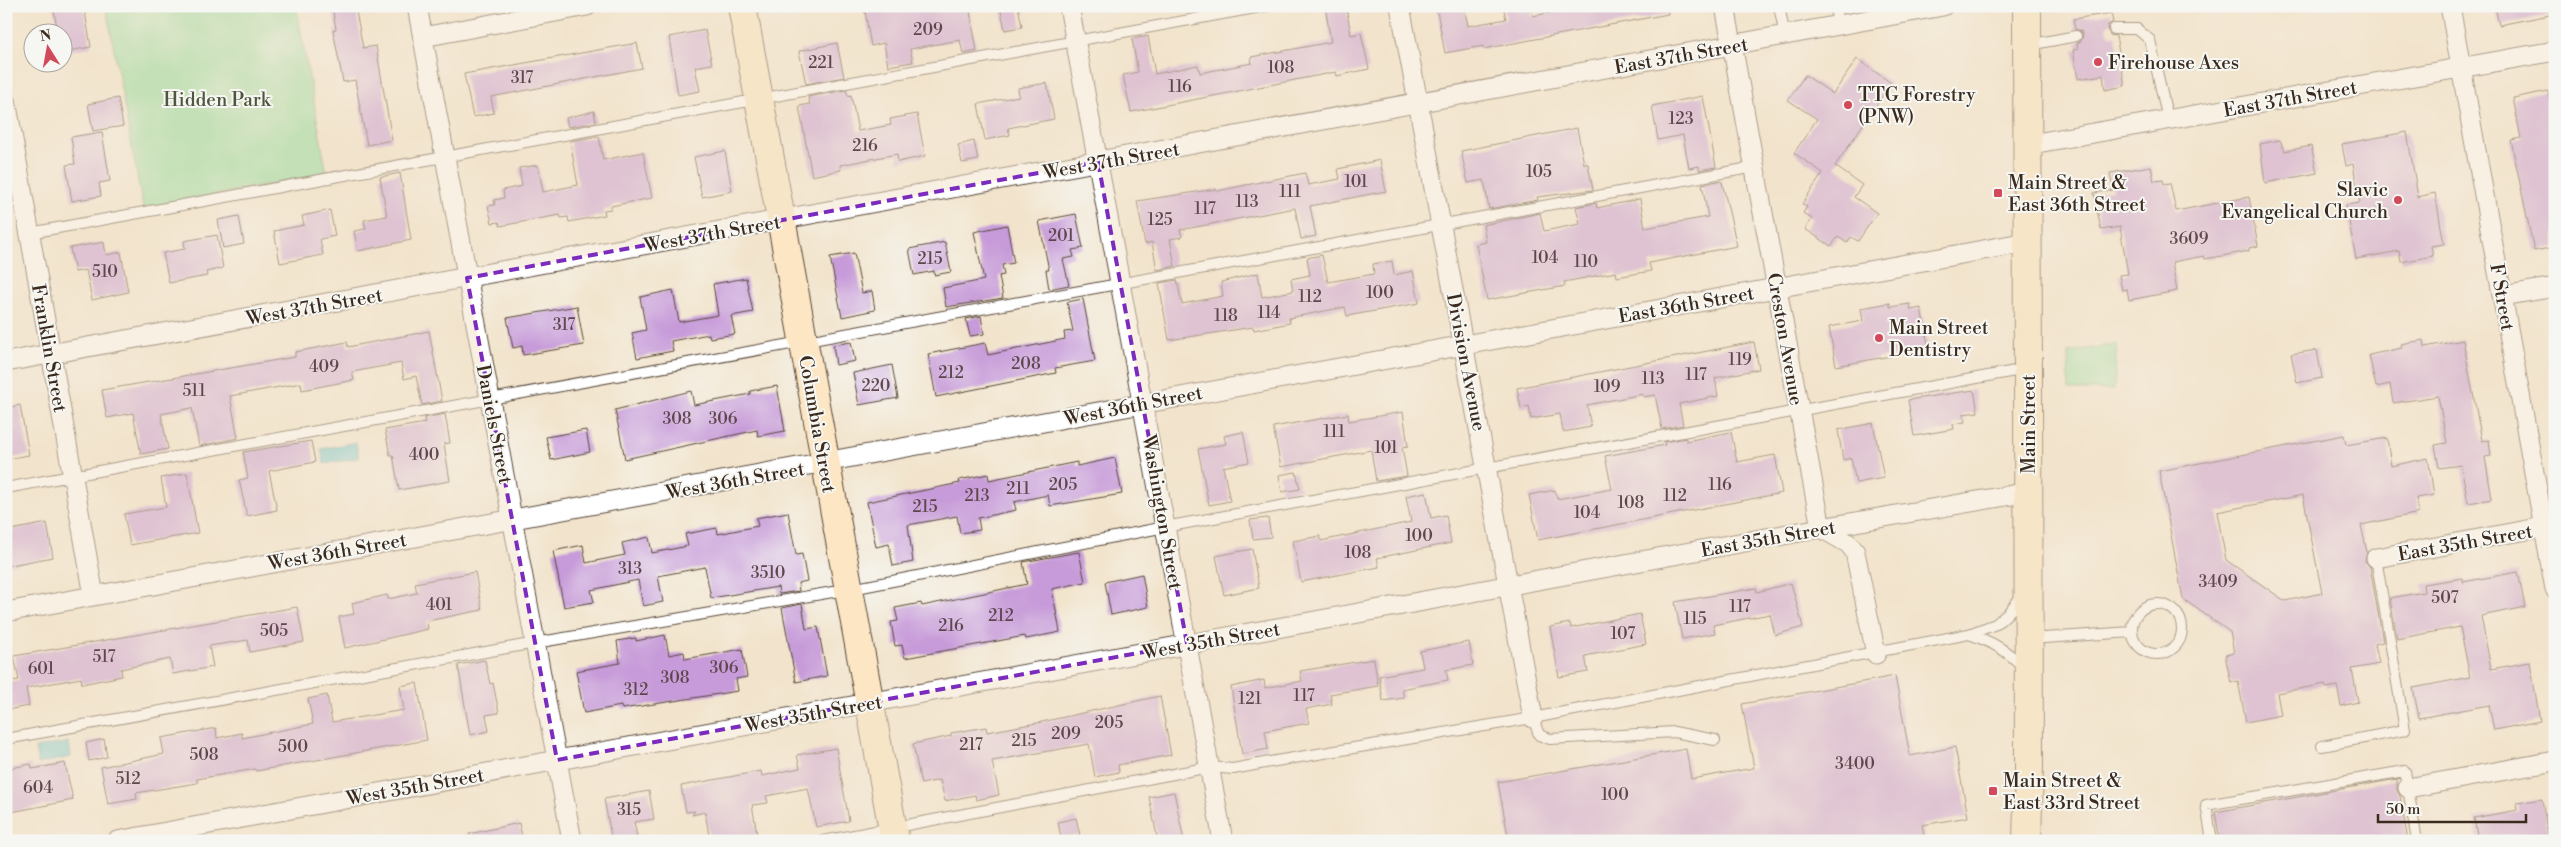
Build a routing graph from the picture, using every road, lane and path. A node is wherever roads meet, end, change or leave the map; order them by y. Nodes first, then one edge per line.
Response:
1 (417, 6) edge
2 (588, 6) edge
3 (742, 6) edge
4 (1069, 6) edge
5 (1266, 6) edge
6 (1400, 6) edge
7 (1725, 6) edge
8 (1779, 6) edge
9 (1835, 6) edge
10 (1943, 6) edge
11 (2027, 6) edge
12 (2450, 6) edge
13 (1838, 26) junction
14 (2114, 29) dead end
15 (1785, 36) junction
16 (2076, 36) dead end
17 (423, 37) junction
18 (1076, 41) junction
19 (1732, 46) junction
20 (2026, 46) junction
21 (2555, 51) edge
22 (2462, 68) junction
23 (759, 100) junction
24 (1418, 103) junction
25 (7, 108) edge
26 (2168, 120) junction
27 (2026, 145) junction
28 (445, 157) junction
29 (1098, 162) junction
30 (1755, 167) junction
31 (781, 220) junction
32 (1441, 225) junction
33 (30, 233) junction
34 (2027, 242) junction
35 (467, 278) junction
36 (1121, 284) junction
37 (1777, 287) junction
38 (2555, 287) edge
39 (2503, 296) junction
40 (804, 343) junction
41 (1464, 345) junction
42 (51, 354) junction
43 (6, 362) edge
44 (2028, 368) junction
45 (490, 399) junction
46 (1143, 403) junction
47 (1799, 410) junction
48 (826, 464) junction
49 (1487, 468) junction
50 (73, 476) junction
51 (6, 488) edge
52 (2028, 492) junction
53 (512, 519) junction
54 (2549, 526) edge
55 (1165, 527) junction
56 (1822, 528) junction
57 (2376, 558) joint
58 (1508, 585) junction
59 (2029, 587) junction
60 (849, 589) junction
61 (2555, 589) edge
62 (94, 596) junction
63 (6, 612) edge
64 (2132, 632) junction
65 (1969, 634) junction
66 (2029, 639) junction
67 (535, 643) junction
68 (1187, 644) junction
69 (1876, 654) junction
70 (2029, 672) junction
71 (870, 703) junction
72 (1533, 718) junction
73 (6, 739) edge
74 (1716, 740) dead end
75 (2322, 746) dead end
76 (557, 760) junction
77 (2555, 761) edge
78 (1210, 766) junction
79 (2408, 788) junction
80 (894, 835) edge
81 (117, 841) edge
82 (572, 841) edge
83 (823, 841) edge
84 (1223, 841) edge
85 (2027, 841) edge
86 (2212, 841) edge
87 (2417, 841) edge

1 - 17 street, Daniels Street
2 - 17 street
3 - 23 main road, Columbia Street
4 - 18 street, Washington Street
5 - 18 lane
6 - 24 street, Division Avenue
7 - 19 street, Creston Avenue
8 - 15 lane
9 - 13 lane
10 - 13 street, East 37th Street
11 - 20 main road, Main Street
12 - 22 street, F Street
13 - 15 street, East 37th Street
14 - 26 lane
15 - 19 street, East 37th Street
16 - 20 lane
17 - 28 street, Daniels Street
18 - 23 lane
18 - 29 street, Washington Street
19 - 24 street, East 37th Street
19 - 30 street, Creston Avenue
20 - 27 main road, Main Street
21 - 22 street, East 37th Street
22 - 26 street, East 37th Street
22 - 39 street, F Street
23 - 28 lane
23 - 31 main road, Columbia Street
24 - 29 street, West 37th Street
24 - 32 street, Division Avenue
25 - 33 street, Franklin Street
26 - 27 street, East 37th Street
27 - 34 main road, Main Street
28 - 33 lane
28 - 35 street, Daniels Street
29 - 31 street, West 37th Street
29 - 36 street, Washington Street
30 - 32 lane
30 - 37 street, Creston Avenue
31 - 35 street, West 37th Street
31 - 40 main road, Columbia Street
32 - 36 lane
32 - 41 street, Division Avenue
33 - 42 street, Franklin Street
34 - 37 street, East 36th Street
34 - 44 main road, Main Street
35 - 42 street, West 37th Street
35 - 45 street, Daniels Street
36 - 40 lane
36 - 46 street, Washington Street
37 - 41 street, East 36th Street
37 - 47 street, Creston Avenue
38 - 39 street
39 - 54 street, F Street
40 - 45 lane
40 - 48 main road, Columbia Street
41 - 46 street, West 36th Street
41 - 49 street, Division Avenue
42 - 43 street, West 37th Street
42 - 50 street, Franklin Street
44 - 47 lane
44 - 52 main road, Main Street
45 - 50 lane
45 - 53 street, Daniels Street
46 - 48 street, West 36th Street
46 - 55 street, Washington Street
47 - 49 lane
47 - 56 street, Creston Avenue
48 - 53 street, West 36th Street
48 - 60 main road, Columbia Street
49 - 55 lane
49 - 58 street, Division Avenue
50 - 51 lane
50 - 62 street, Franklin Street
52 - 56 street, East 35th Street
52 - 59 main road, Main Street
53 - 62 street, West 36th Street
53 - 67 street, Daniels Street
54 - 57 street, East 35th Street
54 - 61 street, F Street
55 - 60 lane
55 - 68 street, Washington Street
56 - 58 street, East 35th Street
56 - 69 street
57 - 75 lane
58 - 68 street, West 35th Street
58 - 72 street, Division Avenue
59 - 65 lane
59 - 66 main road, Main Street
60 - 67 lane
60 - 71 main road, Columbia Street
62 - 63 street, West 36th Street
64 - 64 lane
64 - 66 lane
65 - 69 lane
65 - 70 lane
66 - 70 main road, Main Street
67 - 73 lane
67 - 76 street, Daniels Street
68 - 71 street, West 35th Street
68 - 78 street, Washington Street
69 - 72 lane
70 - 85 main road, Main Street
71 - 76 street, West 35th Street
71 - 80 main road, Columbia Street
72 - 74 lane
72 - 78 lane
76 - 81 street, West 35th Street
76 - 82 street, Daniels Street
77 - 79 street
78 - 80 lane
78 - 84 street, Washington Street
79 - 86 lane
79 - 87 lane
80 - 83 lane

